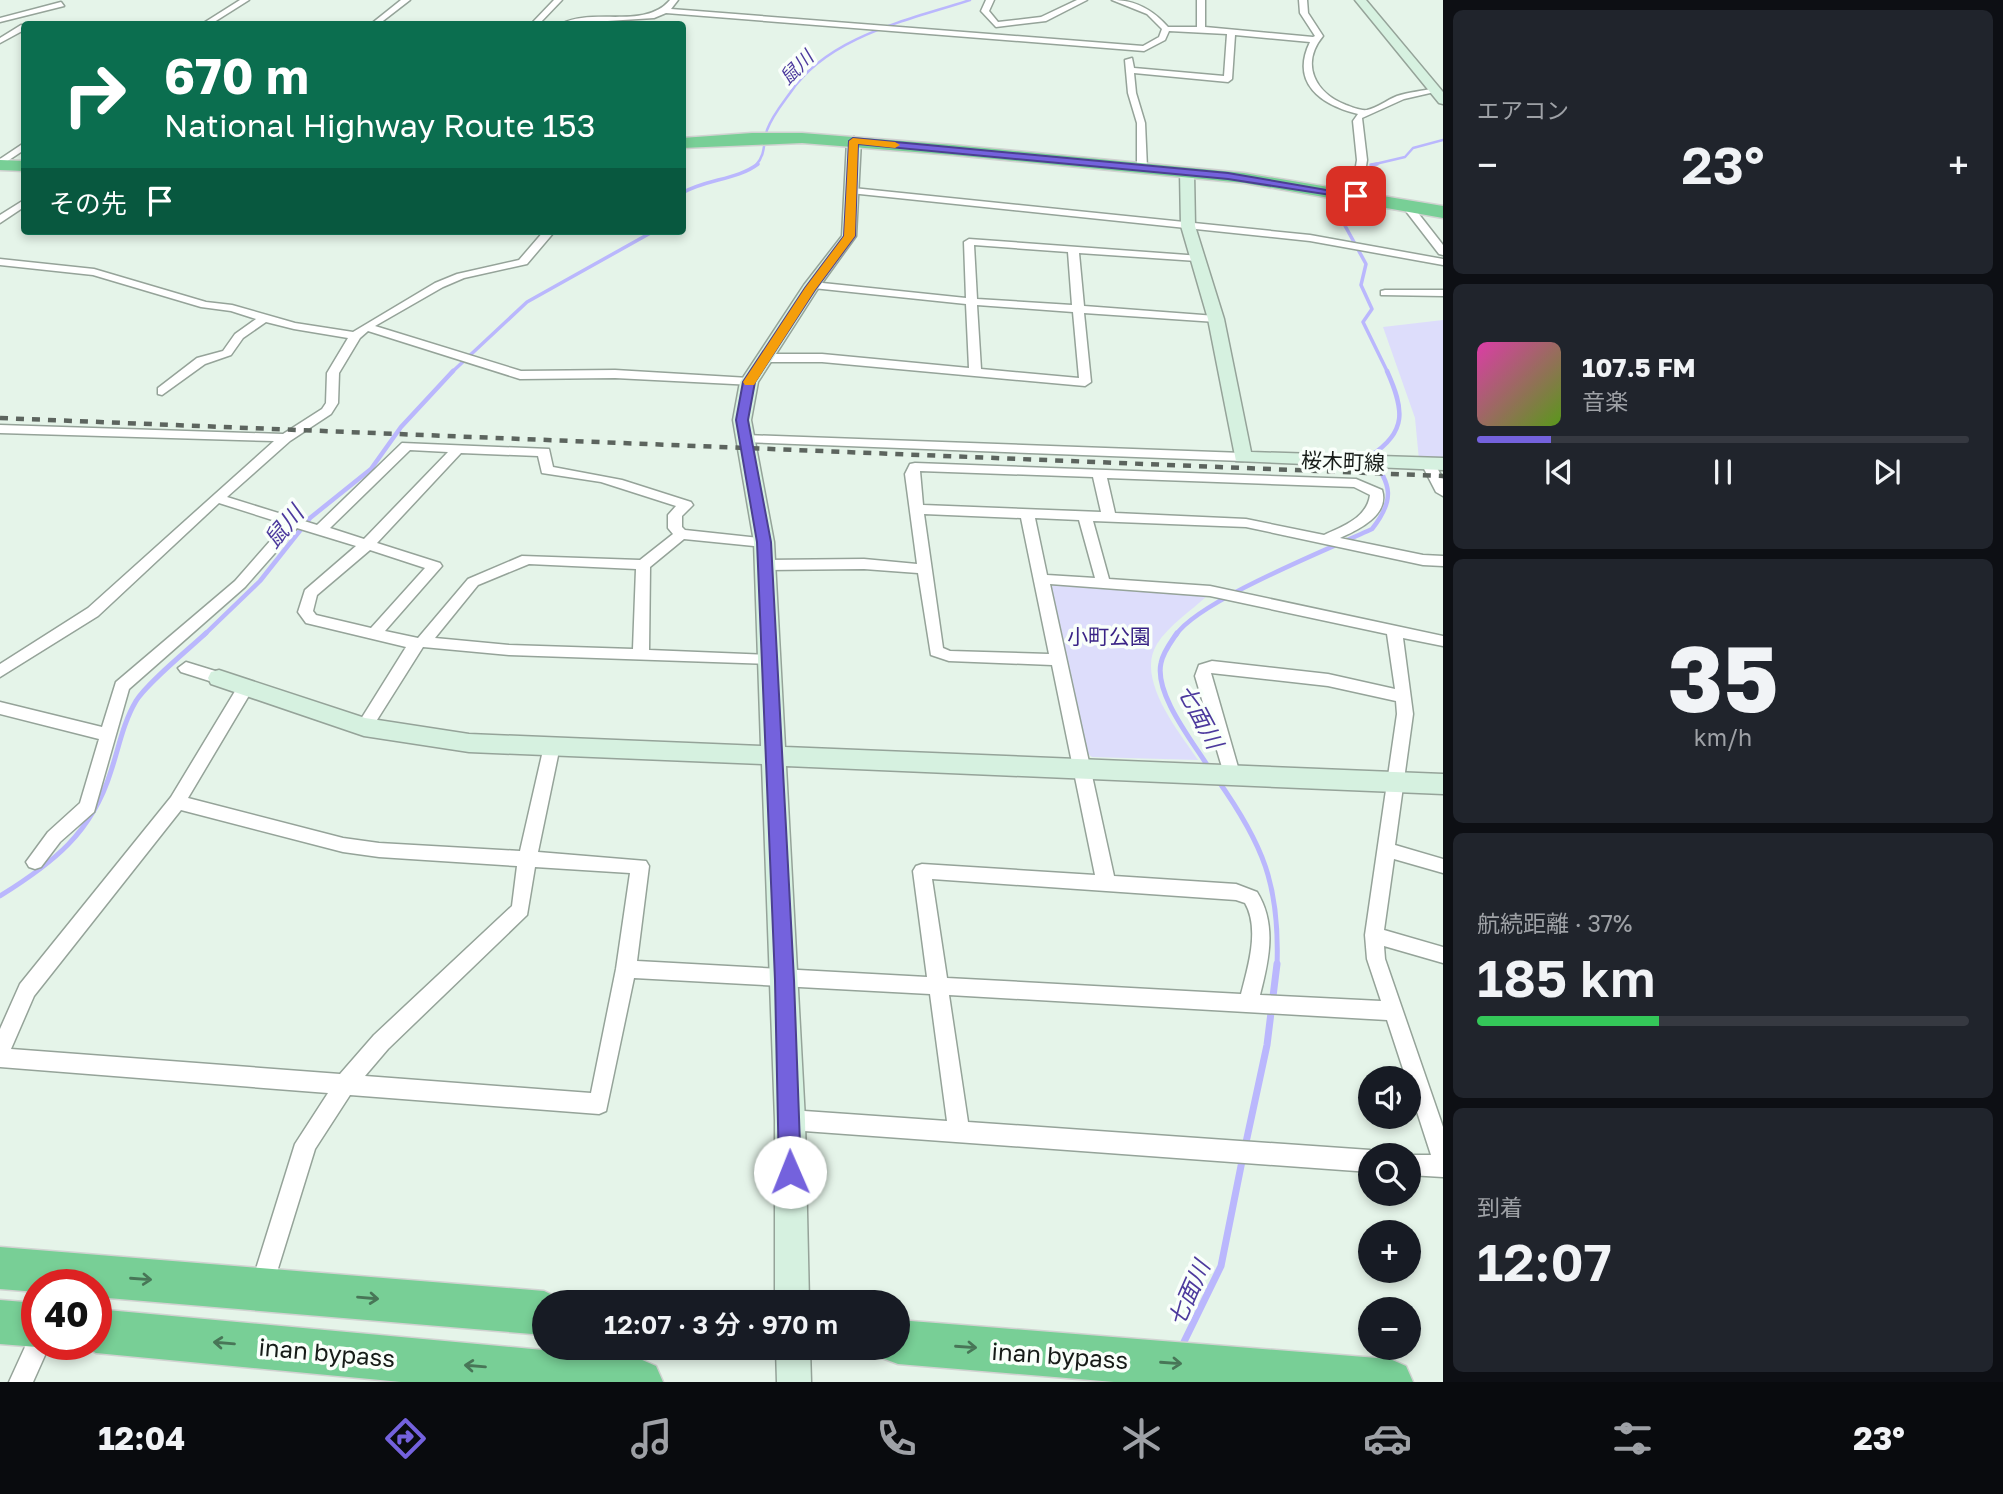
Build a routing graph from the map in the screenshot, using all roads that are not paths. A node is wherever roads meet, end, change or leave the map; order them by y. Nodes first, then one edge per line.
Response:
1 (245, 0) edge
2 (406, 0) edge
3 (558, 0) edge
4 (674, 0) edge
5 (990, 0) edge
6 (1083, 0) edge
7 (1116, 0) edge
8 (1201, 0) edge
9 (1303, 0) edge
10 (1360, 0) edge
11 (65, 2) edge
12 (665, 11) junction
13 (0, 20) edge
14 (34, 21) edge
15 (211, 21) edge
16 (379, 21) edge
17 (538, 21) edge
18 (587, 21) edge
19 (996, 25) junction
20 (21, 29) edge
21 (1166, 29) junction
22 (1201, 29) junction
23 (1231, 32) junction
24 (11, 35) junction
25 (21, 36) edge
26 (992, 36) junction
27 (1315, 40) junction
28 (0, 41) edge
29 (1128, 47) junction
30 (1129, 70) junction
31 (1436, 88) edge
32 (1366, 113) junction
33 (853, 141) junction
34 (686, 143) edge
35 (21, 147) edge
36 (0, 164) edge
37 (21, 166) edge
38 (1142, 168) junction
39 (1187, 172) junction
40 (853, 191) junction
41 (1356, 196) junction
42 (21, 205) edge
43 (1407, 206) junction
44 (1443, 212) edge
45 (0, 220) edge
46 (1188, 226) junction
47 (547, 235) edge
48 (1073, 250) junction
49 (1443, 252) edge
50 (1198, 258) junction
51 (0, 262) edge
52 (1443, 262) edge
53 (813, 285) junction
54 (1385, 293) dead end
55 (1443, 293) edge
56 (972, 301) junction
57 (1078, 309) junction
58 (264, 318) junction
59 (1216, 319) junction
60 (366, 327) junction
61 (355, 337) junction
62 (765, 358) junction
63 (975, 372) junction
64 (749, 382) junction
65 (162, 391) dead end
66 (0, 429) edge
67 (286, 438) junction
68 (746, 439) junction
69 (458, 449) junction
70 (1243, 457) junction
71 (1436, 464) edge
72 (1098, 473) junction
73 (1442, 488) edge
74 (216, 498) junction
75 (918, 509) junction
76 (1027, 513) junction
77 (1085, 516) junction
78 (1109, 517) junction
79 (295, 521) junction
80 (317, 529) junction
81 (681, 534) junction
82 (1327, 540) junction
83 (366, 546) junction
84 (765, 554) junction
85 (1443, 561) edge
86 (643, 565) junction
87 (925, 569) junction
88 (1040, 579) junction
89 (1103, 582) junction
90 (1394, 630) junction
91 (374, 634) junction
92 (1443, 641) edge
93 (420, 643) junction
94 (641, 655) junction
95 (768, 660) junction
96 (1059, 660) junction
97 (186, 668) dead end
98 (0, 671) edge
99 (219, 678) joint
100 (246, 687) junction
101 (1403, 697) junction
102 (0, 708) edge
103 (364, 727) junction
104 (109, 735) junction
105 (552, 746) junction
106 (772, 754) junction
107 (1082, 768) junction
108 (1229, 774) junction
109 (1395, 782) junction
110 (1443, 784) edge
111 (177, 802) junction
112 (1386, 849) junction
113 (527, 860) junction
114 (35, 862) dead end
115 (1443, 866) edge
116 (1106, 883) junction
117 (1374, 934) junction
118 (1443, 955) edge
119 (626, 969) junction
120 (785, 980) junction
121 (938, 988) junction
122 (1252, 1004) junction
123 (1394, 1011) junction
124 (0, 1051) edge
125 (0, 1058) edge
126 (346, 1083) junction
127 (790, 1120) junction
128 (959, 1132) junction
129 (1443, 1158) edge
130 (1358, 1160) edge
131 (1421, 1165) edge
132 (1443, 1166) edge
133 (0, 1268) edge
134 (261, 1288) junction
135 (792, 1290) edge
136 (532, 1312) edge
137 (0, 1321) edge
138 (21, 1323) edge
139 (112, 1333) edge
140 (910, 1343) edge
141 (31, 1360) edge
142 (793, 1360) edge
143 (360, 1369) edge
144 (21, 1382) edge
145 (640, 1382) edge
146 (794, 1382) edge
147 (1390, 1382) edge

1 - 15 street
2 - 16 street
3 - 17 street
4 - 12 street
5 - 19 street
6 - 19 street
7 - 21 street
8 - 22 street
9 - 27 street
10 - 31 street
11 - 13 street
11 - 14 street
12 - 18 street
12 - 26 street
19 - 26 street
20 - 24 street
21 - 22 street
21 - 29 street
22 - 23 street
23 - 27 street
23 - 30 street
24 - 25 street
24 - 28 street
26 - 29 street
27 - 32 street
29 - 30 street
30 - 38 street
31 - 32 street
32 - 41 street
33 - 34 highway
33 - 38 highway
33 - 40 street
35 - 36 street
36 - 37 highway
38 - 39 highway
39 - 41 highway
39 - 46 street
40 - 46 street
40 - 53 street
41 - 43 highway
42 - 45 street
43 - 44 highway
43 - 49 street
46 - 50 street
46 - 52 street
47 - 60 street
48 - 50 street
48 - 56 street
48 - 57 street
50 - 59 street
51 - 58 street
53 - 56 street
53 - 62 street
54 - 55 street
56 - 57 street
56 - 63 street
57 - 59 street
57 - 63 street
58 - 61 street
58 - 65 street
59 - 70 street
60 - 61 street
60 - 64 street
61 - 67 street
62 - 63 street
62 - 64 street
64 - 68 street
66 - 67 street
67 - 74 street
68 - 70 street
68 - 84 street
69 - 80 street
69 - 81 street
69 - 83 street
70 - 71 street, 桜木町線
71 - 73 street
72 - 75 street
72 - 78 street
72 - 82 street
74 - 79 street
74 - 98 street
75 - 76 street
75 - 87 street
76 - 77 street
76 - 88 street
77 - 78 street
77 - 89 street
78 - 82 street
79 - 80 street
79 - 104 street
80 - 83 street
81 - 84 street
81 - 86 street
82 - 85 street
83 - 91 street
83 - 91 street
84 - 87 street
84 - 95 street
86 - 93 street
86 - 94 street
87 - 96 street
88 - 89 street
88 - 96 street
89 - 90 street
90 - 92 street
90 - 101 street
91 - 93 street
93 - 94 street
93 - 103 street
94 - 95 street
95 - 106 street
96 - 107 street
97 - 99 street
99 - 100 street
100 - 103 street
100 - 111 street
101 - 108 street
101 - 109 street
102 - 104 street
103 - 105 street
104 - 114 street
105 - 106 street
105 - 113 street
106 - 107 street
106 - 120 street
107 - 108 street
107 - 116 street
108 - 109 street
109 - 110 street
109 - 112 street
111 - 113 street
111 - 124 street
112 - 115 street
112 - 117 street
113 - 119 street
113 - 126 street
116 - 121 street
116 - 122 street
117 - 118 street
117 - 123 street
119 - 120 street
119 - 126 street
120 - 121 street
120 - 127 street
121 - 122 street
121 - 128 street
122 - 123 street
123 - 129 street
125 - 126 street
126 - 134 street
127 - 128 street
127 - 135 street
128 - 130 street
131 - 132 street
133 -> 134 highway
134 -> 136 highway
137 - 138 highway
143 -> 139 highway, inan bypass
140 -> 147 highway, inan bypass
141 - 144 street
142 - 146 street
145 -> 143 highway, inan bypass

